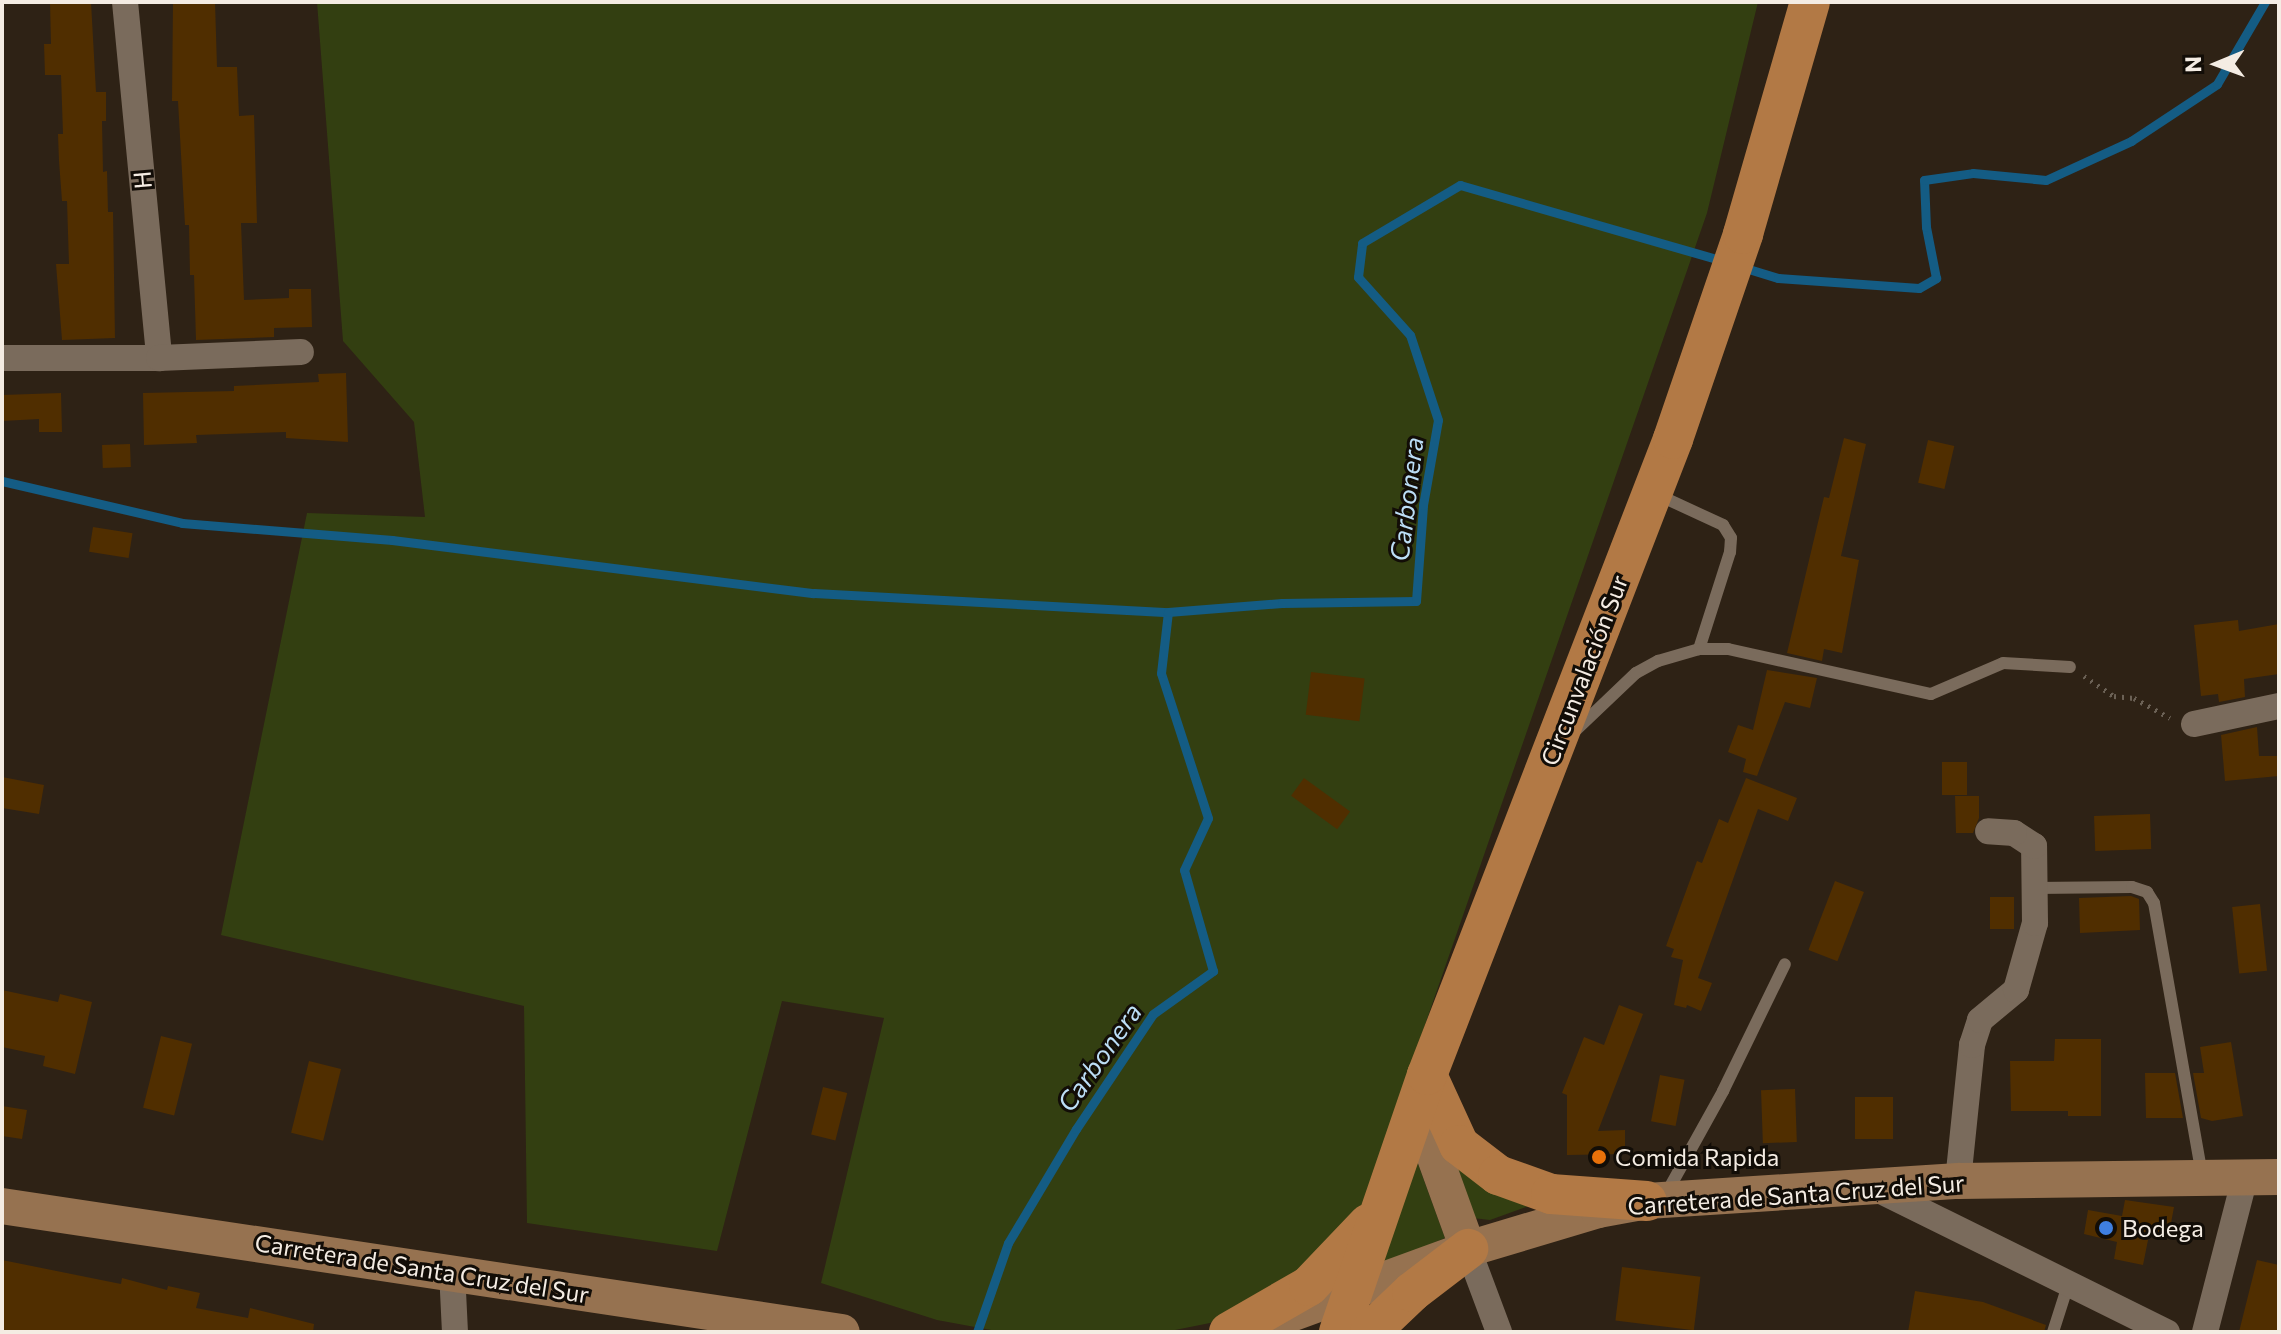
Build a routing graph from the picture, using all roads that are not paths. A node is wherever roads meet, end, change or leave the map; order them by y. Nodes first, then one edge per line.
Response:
1 (125, 2) edge
2 (1810, 2) edge
3 (301, 352) dead end
4 (2, 358) edge
5 (159, 358) junction
6 (1653, 492) junction
7 (1699, 649) junction
8 (2070, 667) road end
9 (2279, 706) edge
10 (2194, 724) road end
11 (1551, 754) junction
12 (1988, 831) dead end
13 (2035, 888) junction
14 (1785, 964) dead end
15 (1421, 1090) junction
16 (2262, 1177) edge
17 (2203, 1178) junction
18 (1958, 1181) junction
19 (1873, 1187) junction
20 (1655, 1200) junction
21 (2, 1206) edge
22 (1378, 1212) junction
23 (1468, 1249) junction
24 (452, 1271) junction
25 (2069, 1282) junction
26 (1351, 1294) junction
27 (728, 1324) edge
28 (455, 1332) edge
29 (842, 1332) edge
30 (1229, 1332) edge
31 (1238, 1332) edge
32 (1339, 1332) edge
33 (1370, 1332) edge
34 (1499, 1332) edge
35 (2053, 1332) edge
36 (2167, 1332) edge
37 (2205, 1332) edge

1 - 5 street, H
2 - 6 main road, Circunvalación Sur
3 - 5 street
4 - 5 street
6 - 7 lane
6 - 11 main road, Circunvalación Sur
7 - 8 lane
7 - 11 lane
9 - 10 street
11 - 15 main road, Circunvalación Sur
12 - 13 street
13 - 17 lane
13 - 18 street
14 - 20 lane
15 - 20 main road
15 - 22 main road, Circunvalación Sur
15 - 23 main road
16 - 17 main road, Carretera de Santa Cruz del Sur
16 - 37 street
17 - 18 main road, Carretera de Santa Cruz del Sur
18 - 19 main road, Carretera de Santa Cruz del Sur
19 - 20 main road, Carretera de Santa Cruz del Sur
19 - 25 street
20 - 23 main road, Carretera de Santa Cruz del Sur
21 - 24 main road, Carretera de Santa Cruz del Sur
22 - 26 main road, Circunvalación Sur
22 - 30 main road
23 - 26 main road, Carretera de Santa Cruz del Sur
23 - 33 main road
23 - 34 street
24 - 27 main road, Carretera de Santa Cruz del Sur
24 - 28 street
25 - 35 lane
25 - 36 street
26 - 31 main road, Carretera de Santa Cruz del Sur
26 - 32 main road, Circunvalación Sur
27 - 29 main road, Carretera de Santa Cruz del Sur

